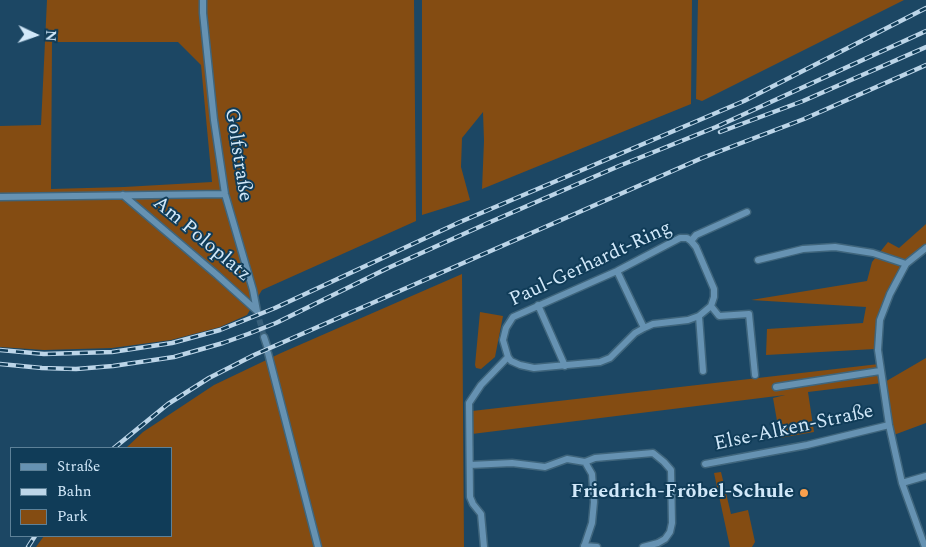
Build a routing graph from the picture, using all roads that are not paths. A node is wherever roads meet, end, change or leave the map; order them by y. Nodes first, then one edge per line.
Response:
1 (203, 0) edge
2 (225, 194) junction
3 (123, 195) junction
4 (0, 197) edge
5 (747, 212) dead end
6 (691, 241) junction
7 (926, 248) edge
8 (758, 260) dead end
9 (906, 264) junction
10 (617, 271) junction
11 (538, 305) junction
12 (711, 306) junction
13 (257, 311) joint
14 (699, 316) junction
15 (644, 328) junction
16 (264, 337) tunnel mouth
17 (508, 357) junction
18 (565, 366) junction
19 (703, 371) dead end
20 (880, 371) junction
21 (755, 375) dead end
22 (776, 387) dead end
23 (889, 425) junction
24 (584, 462) junction
25 (705, 464) dead end
26 (470, 466) junction
27 (926, 476) edge
28 (902, 483) junction
29 (318, 547) edge
30 (484, 547) edge
31 (584, 547) edge
32 (597, 547) edge
33 (643, 547) edge
34 (925, 547) edge

1 - 2 street, Golfstraße
2 - 3 street, Am Poloplatz
2 - 13 street, Golfstraße
3 - 4 street, Am Poloplatz
3 - 13 street, Am Poloplatz
5 - 6 street, Paul-Gerhardt-Ring
6 - 10 street, Paul-Gerhardt-Ring
6 - 12 street, Paul-Gerhardt-Ring
7 - 9 street
8 - 9 street
9 - 20 street
10 - 11 street, Paul-Gerhardt-Ring
10 - 15 street
11 - 17 street, Paul-Gerhardt-Ring
11 - 18 street
12 - 14 street
12 - 21 street
14 - 15 street
14 - 19 street
15 - 18 street
16 - 29 street
17 - 18 street
17 - 26 street
20 - 22 street
20 - 23 street
23 - 25 street, Else-Alken-Straße
23 - 28 street
24 - 26 street
24 - 31 street
24 - 33 street
26 - 30 street
27 - 28 street
28 - 34 street
31 - 32 street

